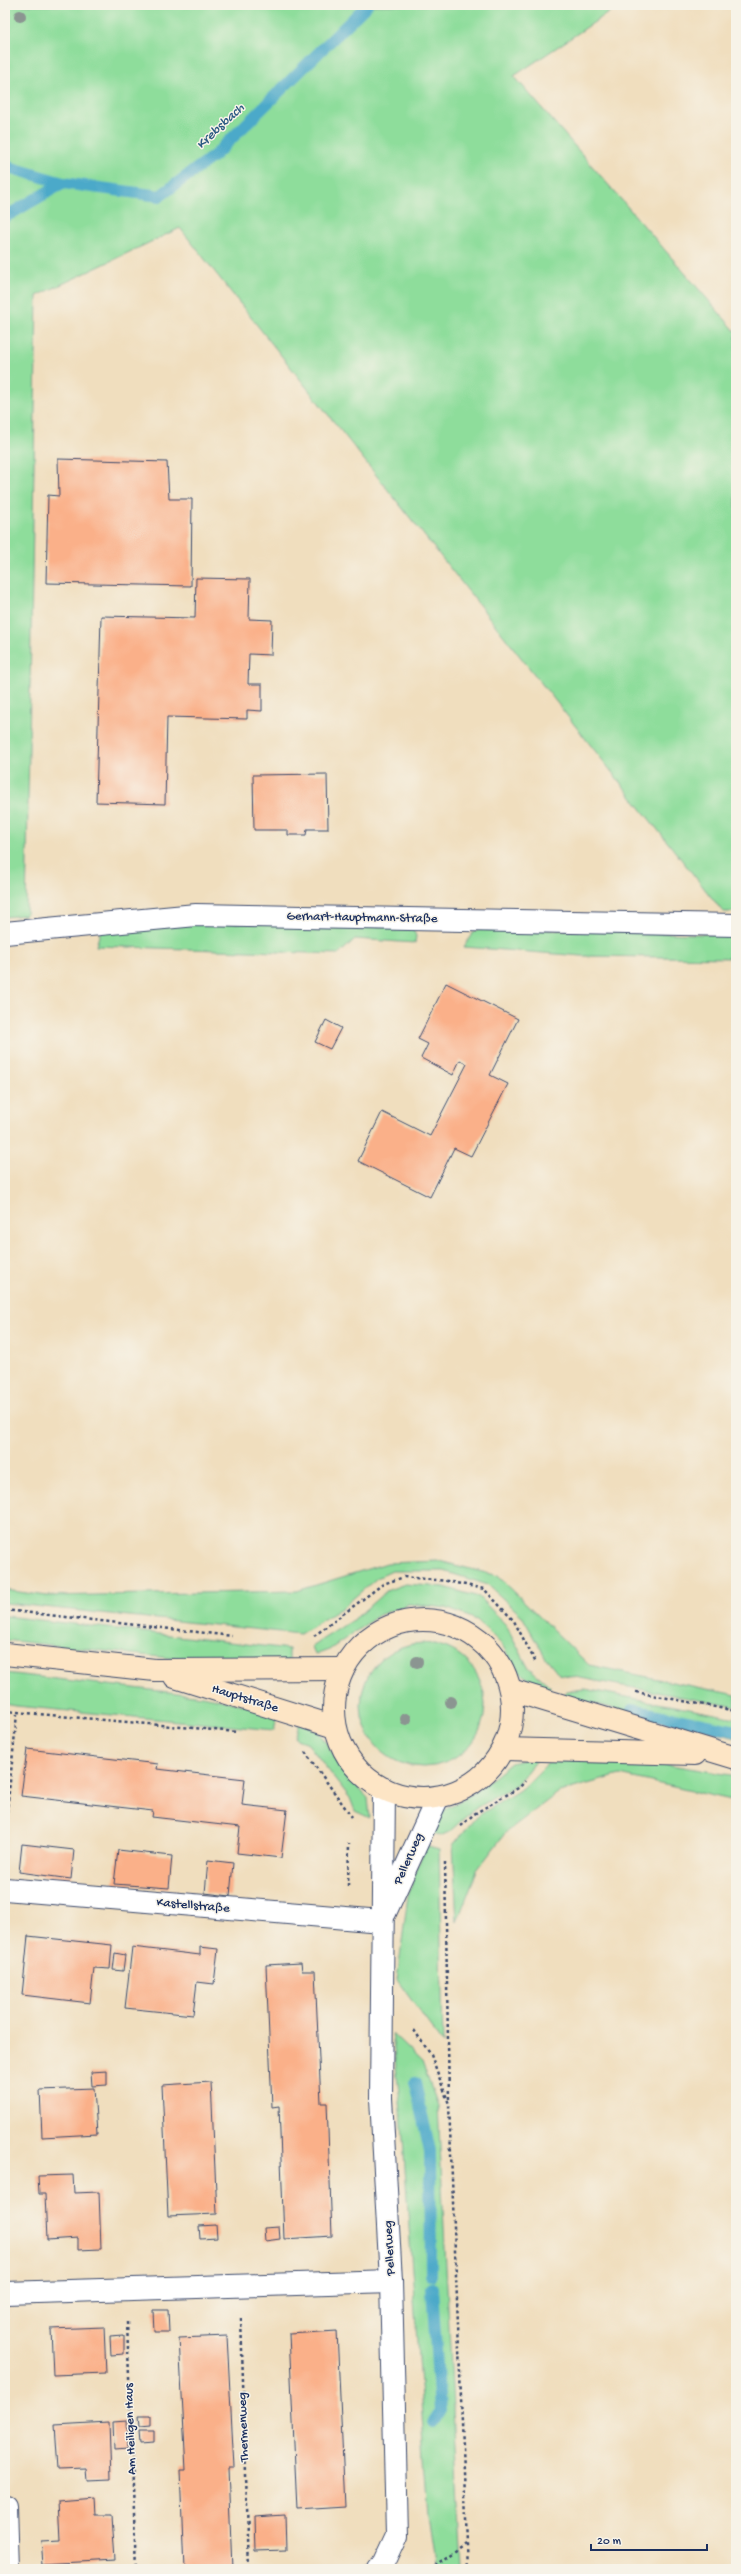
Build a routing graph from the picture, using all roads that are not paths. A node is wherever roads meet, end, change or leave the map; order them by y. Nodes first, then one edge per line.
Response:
1 (728, 925) edge
2 (5, 934) edge
3 (5, 1654) edge
4 (342, 1669) junction
5 (155, 1670) junction
6 (511, 1690) junction
7 (335, 1727) junction
8 (504, 1749) junction
9 (729, 1756) edge
10 (384, 1789) junction
11 (438, 1798) junction
12 (5, 1888) edge
13 (381, 1921) junction
14 (391, 2281) junction
15 (5, 2293) edge
16 (5, 2507) edge
17 (7, 2569) edge
18 (378, 2569) edge

1 - 2 street, Gerhart-Hauptmann-Straße
3 - 5 main road, Hauptstraße
4 - 5 main road, Hauptstraße
4 - 6 main road
4 - 7 main road
5 - 7 main road, Hauptstraße
6 - 8 main road
6 - 9 main road
7 - 10 main road
8 - 9 main road
8 - 11 main road
10 - 11 main road
10 - 13 street, Pellerweg
11 - 13 street, Pellerweg
12 - 13 street, Kastellstraße
13 - 14 street, Pellerweg
14 - 15 street
14 - 18 street, Pellerweg
16 - 17 street

